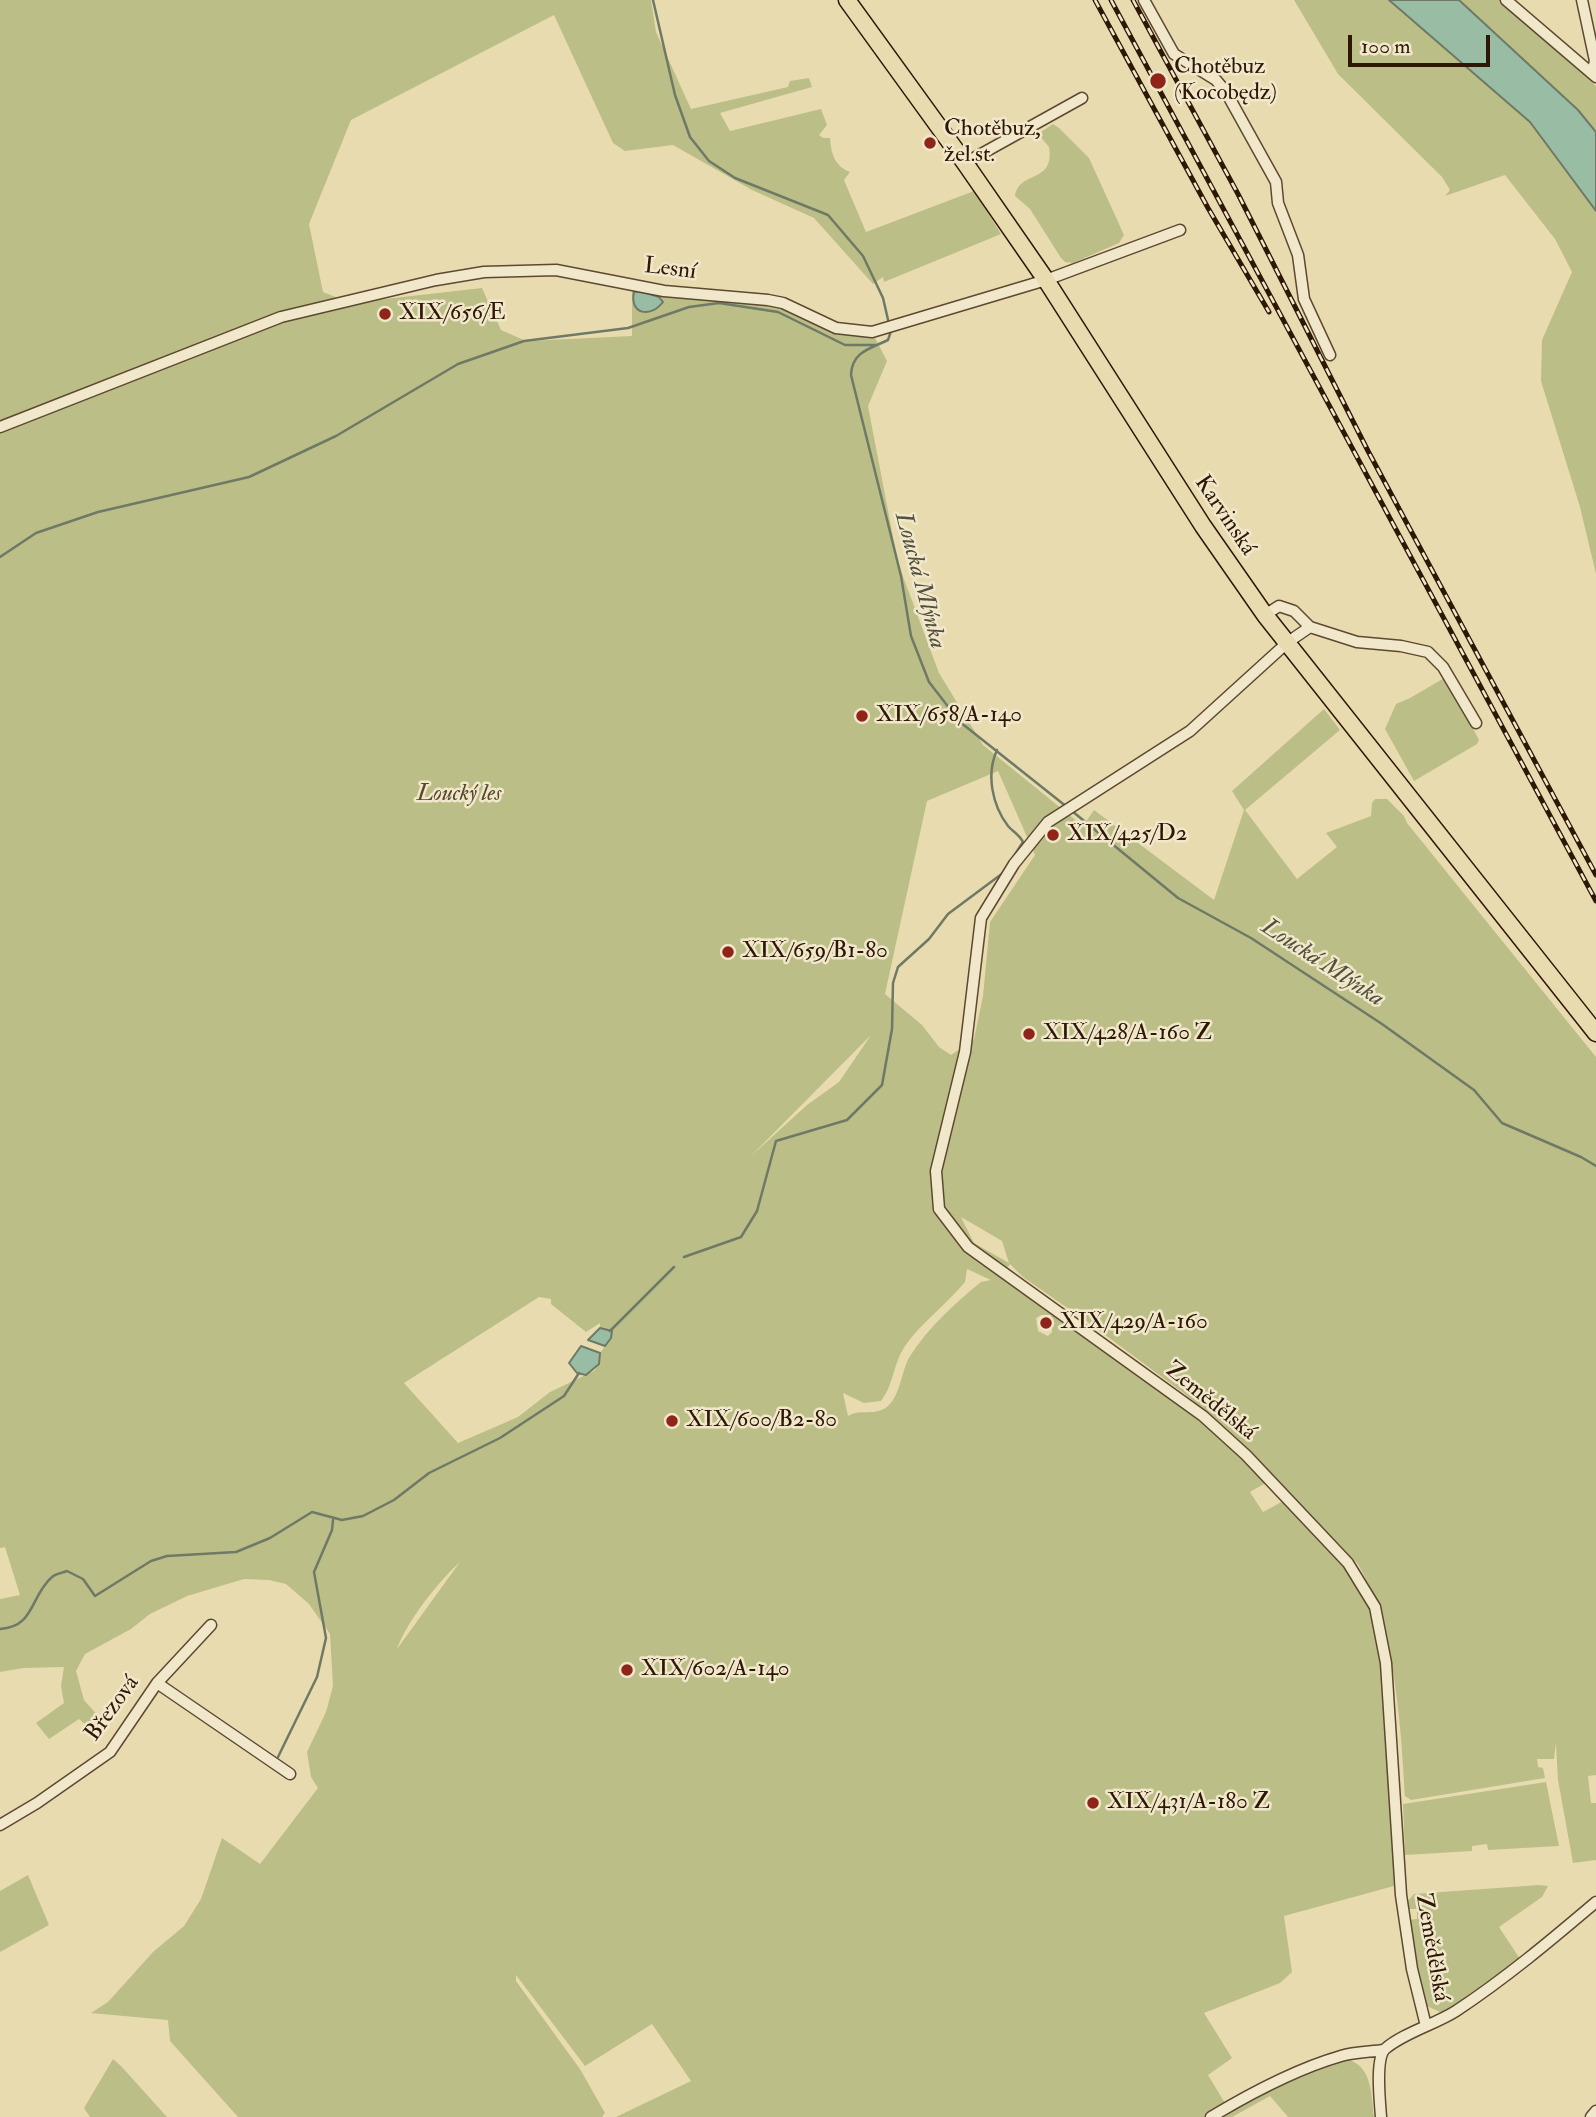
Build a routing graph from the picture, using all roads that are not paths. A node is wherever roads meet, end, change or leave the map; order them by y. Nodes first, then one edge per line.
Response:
1 (847, 0) edge
2 (1144, 0) edge
3 (1506, 0) edge
4 (1582, 0) edge
5 (1594, 75) edge
6 (1082, 98) dead end
7 (965, 163) junction
8 (1180, 230) dead end
9 (1046, 279) junction
10 (1330, 355) dead end
11 (0, 427) edge
12 (1265, 615) junction
13 (1310, 627) junction
14 (1288, 642) junction
15 (1476, 723) dead end
16 (1596, 1032) edge
17 (211, 1625) dead end
18 (157, 1682) junction
19 (290, 1774) dead end
20 (0, 1825) edge
21 (1596, 1902) edge
22 (1426, 2026) junction
23 (1384, 2050) junction
24 (1596, 2111) edge
25 (1211, 2117) edge
26 (1381, 2117) edge
27 (1591, 2117) edge

1 - 7 main road, Karvinská
2 - 10 street
3 - 5 street
4 - 5 street
6 - 7 street
7 - 9 main road, Karvinská
8 - 9 street, Lesní
9 - 11 street, Lesní
9 - 12 main road, Karvinská
12 - 13 street
12 - 14 main road, Karvinská
13 - 14 street, Zemědělská
13 - 15 street
14 - 16 main road, Karvinská
14 - 22 street, Zemědělská
17 - 18 street, Březová
18 - 19 street
18 - 20 street, Březová
21 - 22 street, Zemědělská
22 - 23 street, Zemědělská
23 - 25 street
23 - 26 street
24 - 27 street

